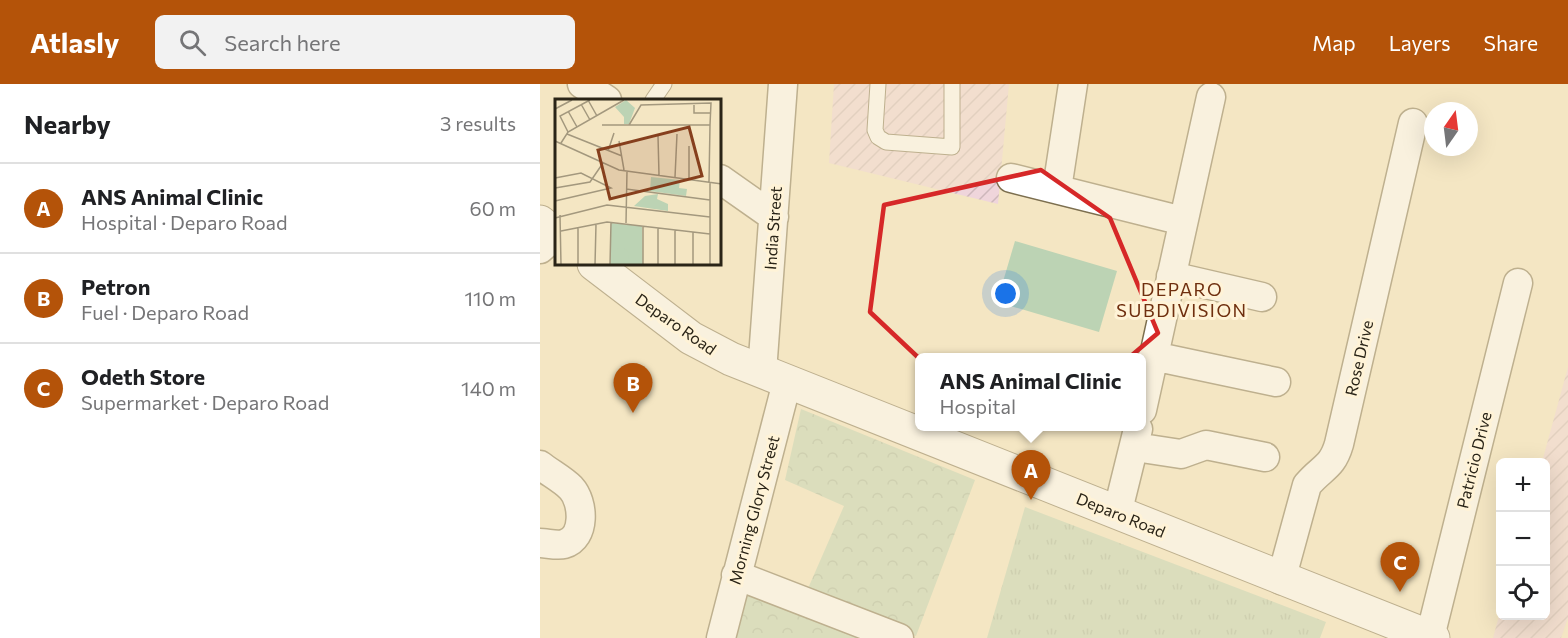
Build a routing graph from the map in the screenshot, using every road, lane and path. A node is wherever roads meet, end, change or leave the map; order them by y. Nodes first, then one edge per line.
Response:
1 (582, 84) edge
2 (664, 84) edge
3 (783, 84) edge
4 (878, 84) edge
5 (952, 84) edge
6 (1073, 84) edge
7 (1211, 97) dead end
8 (605, 99) edge
9 (654, 99) edge
10 (1413, 123) dead end
11 (1011, 177) dead end
12 (722, 181) edge
13 (1057, 189) junction
14 (774, 217) junction
15 (1183, 221) junction
16 (597, 266) edge
17 (1171, 276) junction
18 (1518, 283) dead end
19 (1263, 297) dead end
20 (1153, 356) junction
21 (774, 377) junction
22 (1276, 382) dead end
23 (1146, 388) edge
24 (1146, 422) edge
25 (1136, 431) edge
26 (1265, 457) dead end
27 (540, 465) edge
28 (1117, 514) junction
29 (540, 543) edge
30 (736, 575) junction
31 (1281, 579) junction
32 (1431, 637) edge
33 (721, 638) edge
34 (899, 638) edge

1 - 8 street
2 - 9 lane
3 - 14 street, India Street
4 - 5 lane
6 - 13 street
7 - 15 street
10 - 31 street, Rose Drive
11 - 13 street
12 - 14 street
13 - 15 street
14 - 21 street, India Street
15 - 17 street
16 - 21 main road, Deparo Road
17 - 19 street
17 - 20 street
18 - 32 street, Patricio Drive
20 - 22 street
20 - 23 street
21 - 28 main road, Deparo Road
21 - 30 street, Morning Glory Street
24 - 26 street
25 - 28 street
27 - 29 street
28 - 31 main road, Deparo Road
30 - 33 street, Morning Glory Street
30 - 34 street
31 - 32 main road, Deparo Road

